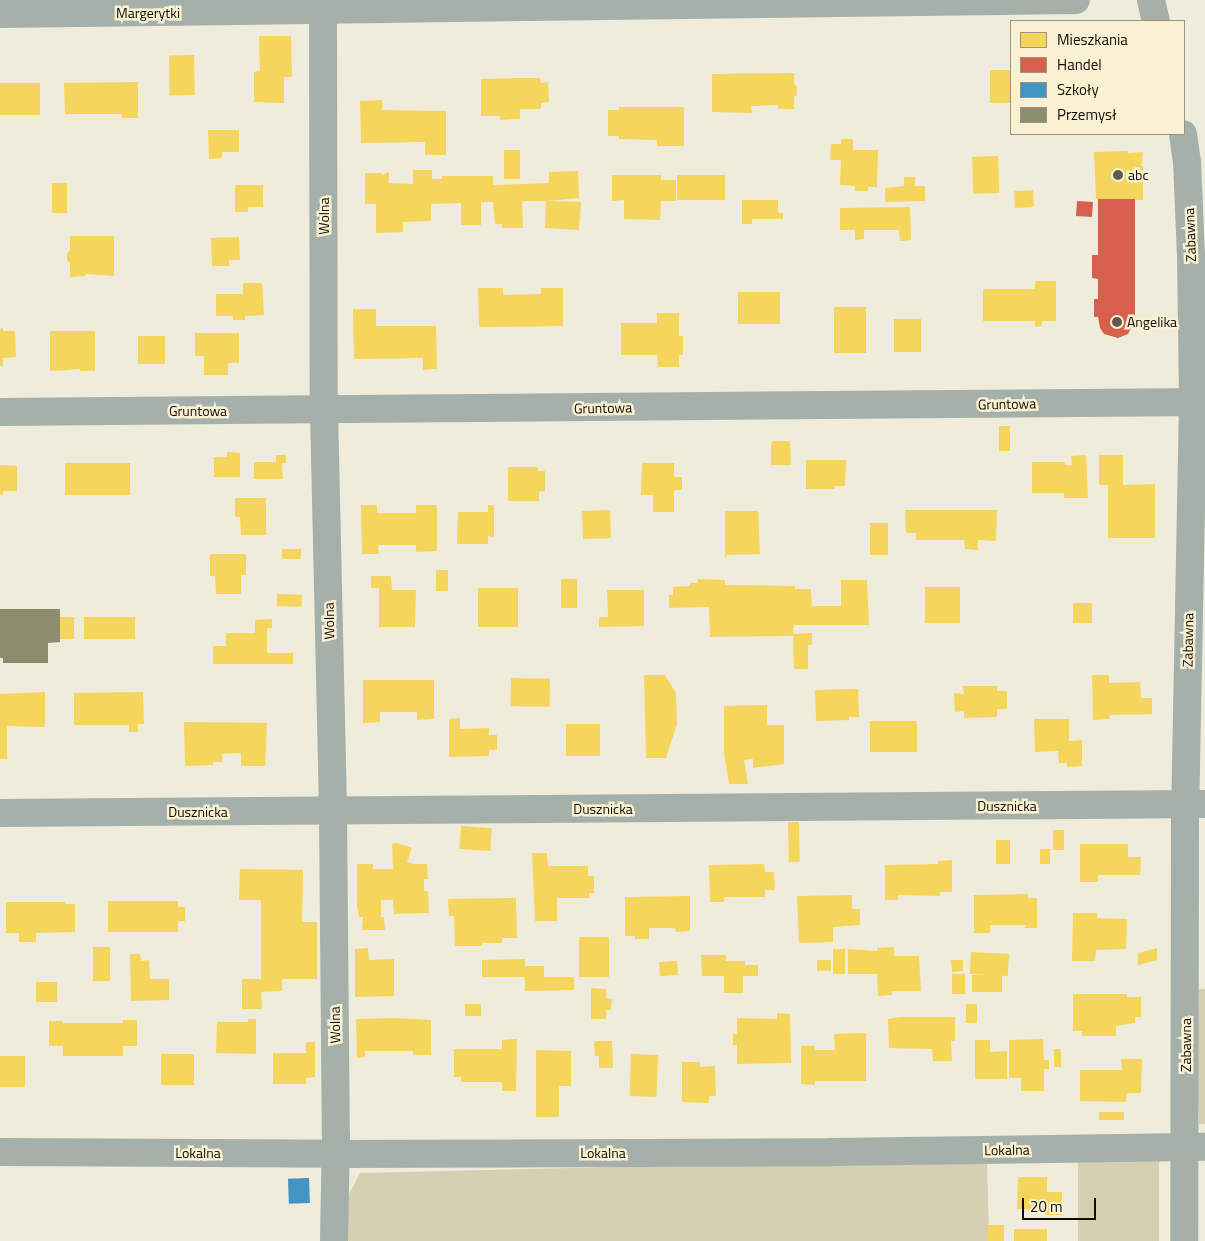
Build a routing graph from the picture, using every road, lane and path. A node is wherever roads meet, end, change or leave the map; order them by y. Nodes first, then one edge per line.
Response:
1 (1076, 0) edge
2 (1151, 0) edge
3 (323, 6) edge
4 (0, 14) edge
5 (1156, 20) edge
6 (1183, 135) edge
7 (1199, 402) edge
8 (324, 410) junction
9 (0, 412) edge
10 (1195, 804) edge
11 (333, 811) junction
12 (0, 813) edge
13 (1196, 1147) edge
14 (0, 1152) edge
15 (336, 1154) junction
16 (334, 1241) edge
17 (1184, 1241) edge

1 - 3 street, Margerytki
2 - 5 street
3 - 4 street, Margerytki
3 - 8 street, Wolna
6 - 7 street, Zabawna
7 - 8 street, Gruntowa
7 - 10 street, Zabawna
8 - 9 street, Gruntowa
8 - 11 street, Wolna
10 - 11 street, Dusznicka
10 - 13 street, Zabawna
11 - 12 street, Dusznicka
11 - 15 street, Wolna
13 - 15 street, Lokalna
13 - 17 street, Zabawna
14 - 15 street, Lokalna
15 - 16 street, Wolna

